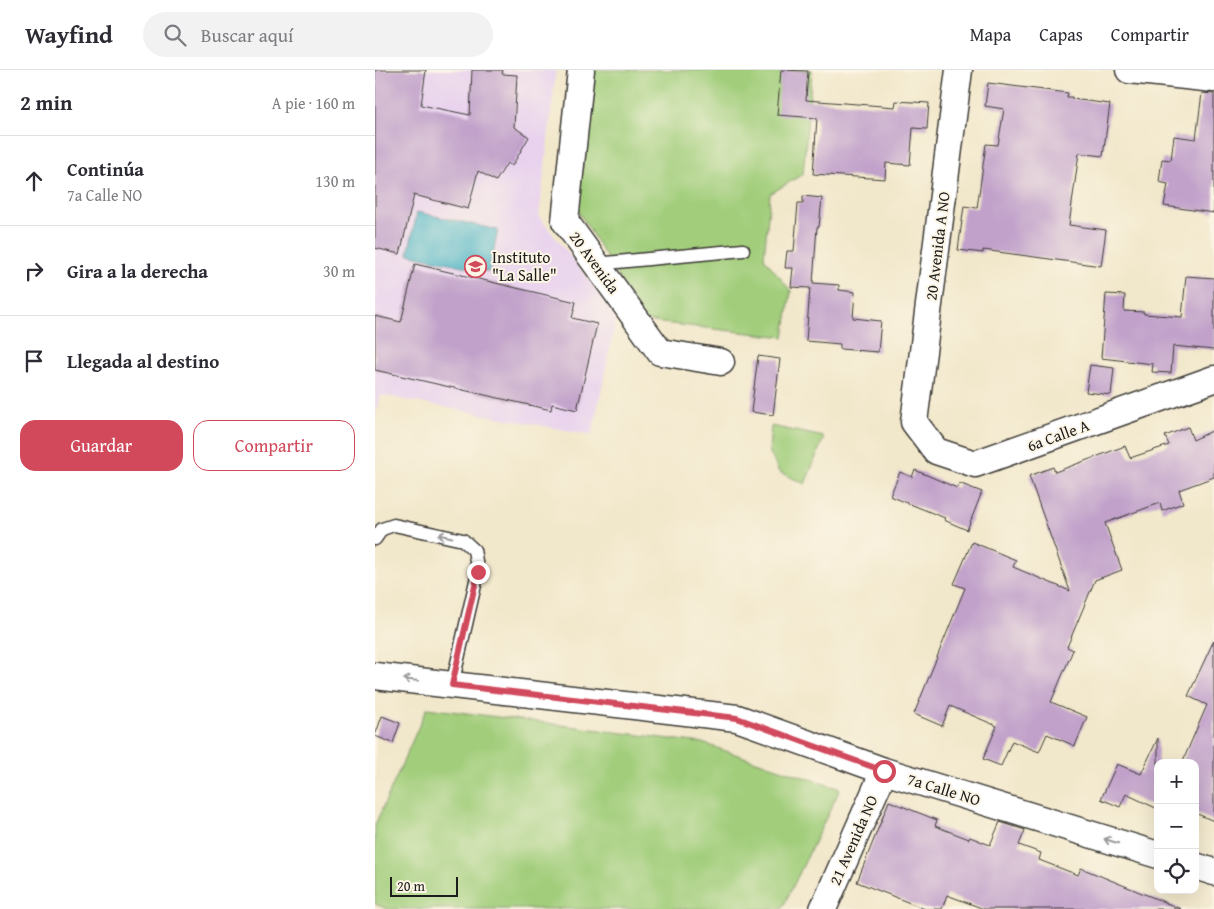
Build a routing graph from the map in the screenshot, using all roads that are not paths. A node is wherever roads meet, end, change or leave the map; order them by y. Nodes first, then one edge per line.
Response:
1 (581, 70) edge
2 (959, 70) edge
3 (1129, 70) edge
4 (1214, 79) edge
5 (743, 250) dead end
6 (596, 264) junction
7 (721, 362) dead end
8 (1214, 379) edge
9 (914, 422) joint
10 (375, 539) edge
11 (375, 676) edge
12 (452, 685) junction
13 (884, 771) junction
14 (1154, 854) edge
15 (1199, 867) edge
16 (1214, 872) edge
17 (823, 909) edge

1 - 6 street, 20 Avenida
2 - 9 street, 20 Avenida A NO
3 - 4 street
5 - 6 lane
6 - 7 street, 20 Avenida
8 - 9 street, 6a Calle A
12 -> 10 lane
12 -> 11 street, 7a Calle NO
12 - 13 street, 7a Calle NO
14 -> 13 street, 7a Calle NO
13 - 17 street, 21 Avenida NO
15 - 16 street

